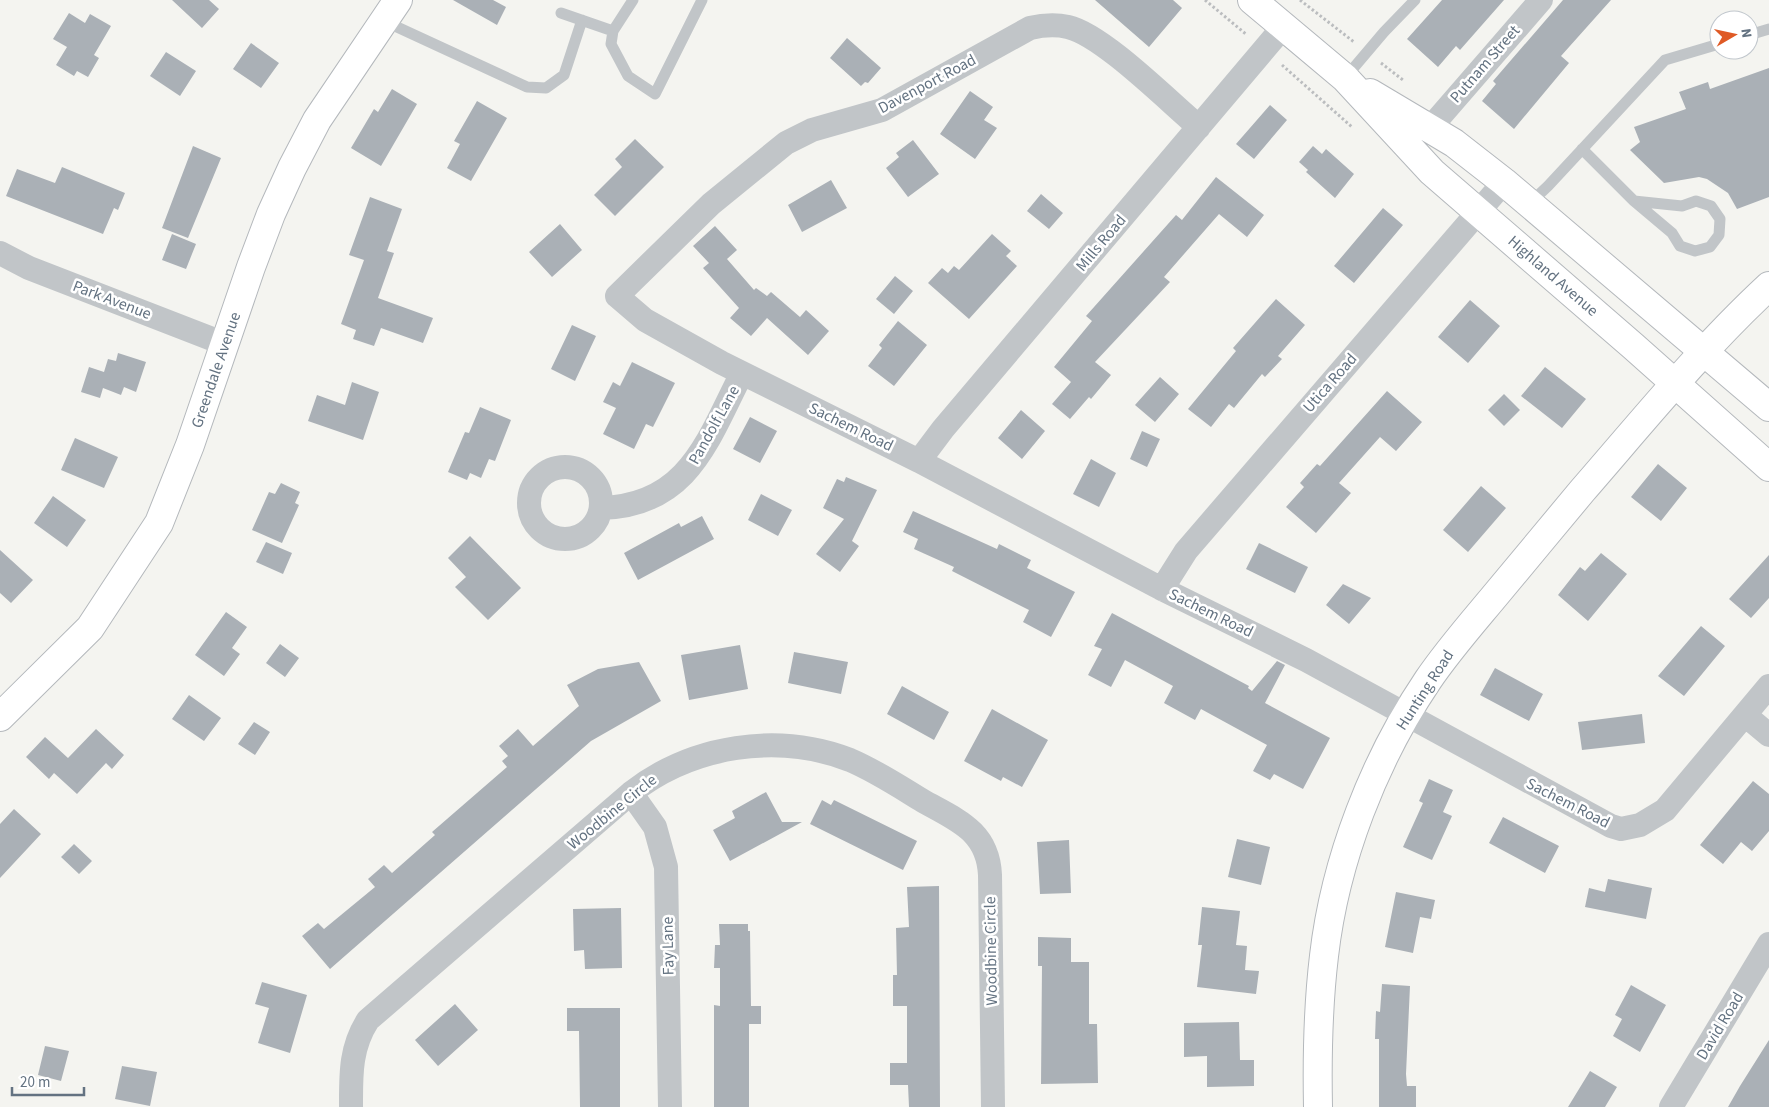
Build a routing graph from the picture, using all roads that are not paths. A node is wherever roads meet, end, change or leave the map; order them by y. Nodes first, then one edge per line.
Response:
1 (633, 0) edge
2 (702, 0) edge
3 (1415, 0) edge
4 (1541, 0) edge
5 (1262, 3) edge
6 (391, 10) edge
7 (561, 13) dead end
8 (582, 20) junction
9 (1284, 26) junction
10 (613, 31) junction
11 (1709, 47) edge
12 (1345, 78) junction
13 (1199, 127) junction
14 (1430, 128) junction
15 (1582, 149) junction
16 (1504, 182) junction
17 (1634, 201) junction
18 (1530, 203) junction
19 (1478, 211) junction
20 (0, 253) edge
21 (1769, 286) edge
22 (617, 296) joint
23 (225, 344) junction
24 (1705, 352) junction
25 (742, 373) junction
26 (1676, 385) junction
27 (1769, 407) edge
28 (920, 461) junction
29 (1769, 467) edge
30 (601, 508) dead end
31 (1162, 589) junction
32 (1769, 686) edge
33 (1745, 715) junction
34 (1406, 716) junction
35 (0, 717) edge
36 (1769, 735) edge
37 (631, 793) junction
38 (1769, 944) edge
39 (351, 1107) edge
40 (670, 1107) edge
41 (993, 1107) edge
42 (1318, 1107) edge
43 (1671, 1107) edge

1 - 10 lane
2 - 10 lane
3 - 12 lane
4 - 14 street, Putnam Street
5 - 9 main road, Highland Avenue
6 - 8 lane
6 - 23 main road, Greendale Avenue
7 - 8 lane
8 - 10 lane
9 - 12 main road, Highland Avenue
9 - 13 street, Mills Road
11 - 15 lane
12 - 14 main road, Highland Avenue
12 - 19 main road, Highland Avenue
13 - 22 street, Davenport Road
13 - 28 street, Mills Road
14 - 16 main road, Highland Avenue
15 - 17 lane
15 - 18 lane
16 - 18 main road, Highland Avenue
16 - 19 street, Utica Road
17 - 17 lane
18 - 24 main road, Highland Avenue
19 - 26 main road, Highland Avenue
19 - 31 street, Utica Road
20 - 23 street, Park Avenue
21 - 24 main road, Hunting Road
22 - 25 street, Sachem Road
23 - 35 main road, Greendale Avenue
24 - 26 main road, Hunting Road
24 - 27 main road, Highland Avenue
25 - 28 street, Sachem Road
25 - 30 street, Pandolf Lane
26 - 29 main road, Highland Avenue
26 - 34 main road, Hunting Road
28 - 31 street, Sachem Road
31 - 34 street, Sachem Road
32 - 33 street, Sachem Road
33 - 34 street, Sachem Road
33 - 36 street
34 - 42 main road, Hunting Road
37 - 39 street, Woodbine Circle
37 - 40 street, Fay Lane
37 - 41 street, Woodbine Circle
38 - 43 street, David Road

